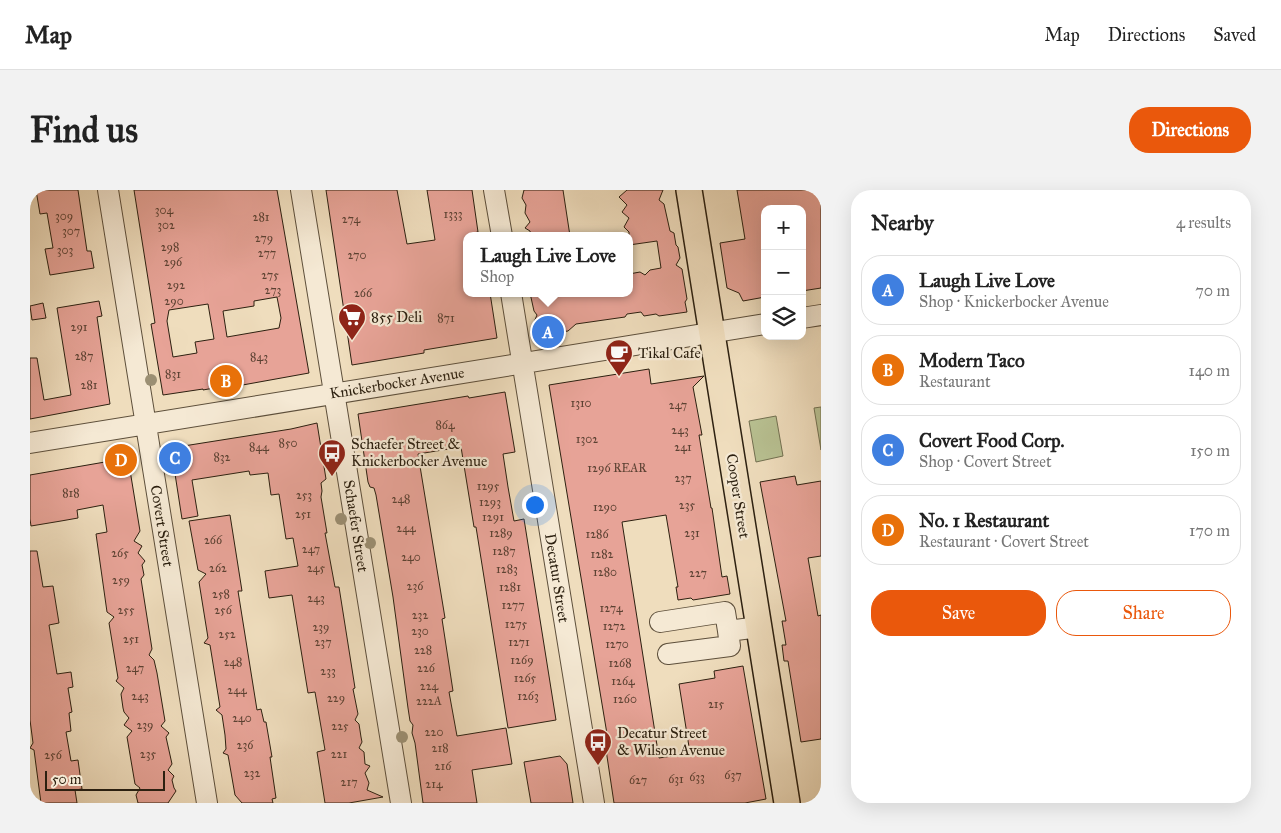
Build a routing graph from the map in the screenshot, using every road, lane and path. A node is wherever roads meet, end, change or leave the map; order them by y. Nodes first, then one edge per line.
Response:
1 (108, 190) edge
2 (301, 190) edge
3 (494, 190) edge
4 (689, 190) edge
5 (501, 232) edge
6 (512, 297) edge
7 (821, 315) edge
8 (806, 317) edge
9 (761, 325) edge
10 (712, 332) junction
11 (523, 363) junction
12 (334, 394) junction
13 (145, 424) junction
14 (30, 443) edge
15 (660, 622) dead end
16 (759, 627) junction
17 (728, 632) junction
18 (668, 654) dead end
19 (207, 803) edge
20 (401, 803) edge
21 (594, 803) edge
22 (787, 803) edge

1 - 13 street, Covert Street
2 - 12 street, Schaefer Street
3 - 5 street
4 - 10 main road, Cooper Street
6 - 11 street, Decatur Street
7 - 8 street
9 - 10 street, Knickerbocker Avenue
10 - 11 street, Knickerbocker Avenue
10 - 16 main road, Cooper Street
11 - 12 street, Knickerbocker Avenue
11 - 21 street, Decatur Street
12 - 13 street, Knickerbocker Avenue
12 - 20 street, Schaefer Street
13 - 14 street, Knickerbocker Avenue
13 - 19 street, Covert Street
15 - 17 street
16 - 17 street
16 - 22 main road, Cooper Street
17 - 18 street

